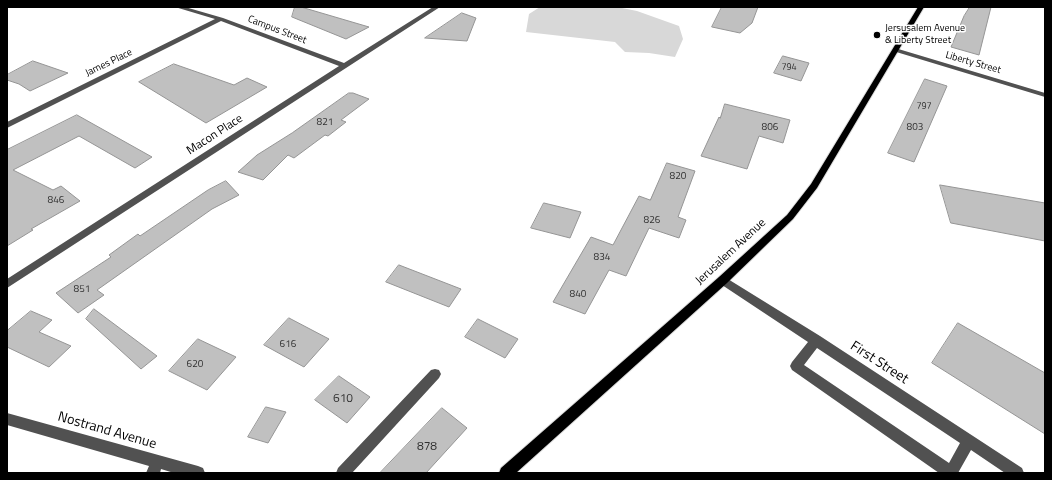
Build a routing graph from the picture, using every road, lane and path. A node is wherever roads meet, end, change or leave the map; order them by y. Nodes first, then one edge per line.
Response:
1 (178, 7) edge
2 (436, 7) edge
3 (921, 7) edge
4 (221, 19) junction
5 (895, 50) junction
6 (345, 66) junction
7 (1045, 95) edge
8 (7, 117) edge
9 (16, 121) junction
10 (7, 125) edge
11 (724, 280) junction
12 (7, 284) edge
13 (816, 340) junction
14 (435, 374) dead end
15 (7, 420) edge
16 (969, 440) junction
17 (155, 467) edge
18 (198, 473) edge
19 (343, 473) edge
20 (506, 473) edge
21 (951, 473) edge
22 (1017, 473) edge

1 - 4 street, Campus Street
2 - 6 street, Macon Place
3 - 5 main road, Jerusalem Avenue
4 - 6 street, Campus Street
4 - 9 street, James Place
5 - 7 street, Liberty Street
5 - 11 main road, Jerusalem Avenue
6 - 12 street, Macon Place
8 - 9 street
9 - 10 street, James Place
11 - 13 street, First Street
11 - 20 main road, Jerusalem Avenue
13 - 16 street, First Street
13 - 21 street
14 - 19 street
15 - 17 street, Nostrand Avenue
16 - 21 street
16 - 22 street, First Street
17 - 18 street, Nostrand Avenue

